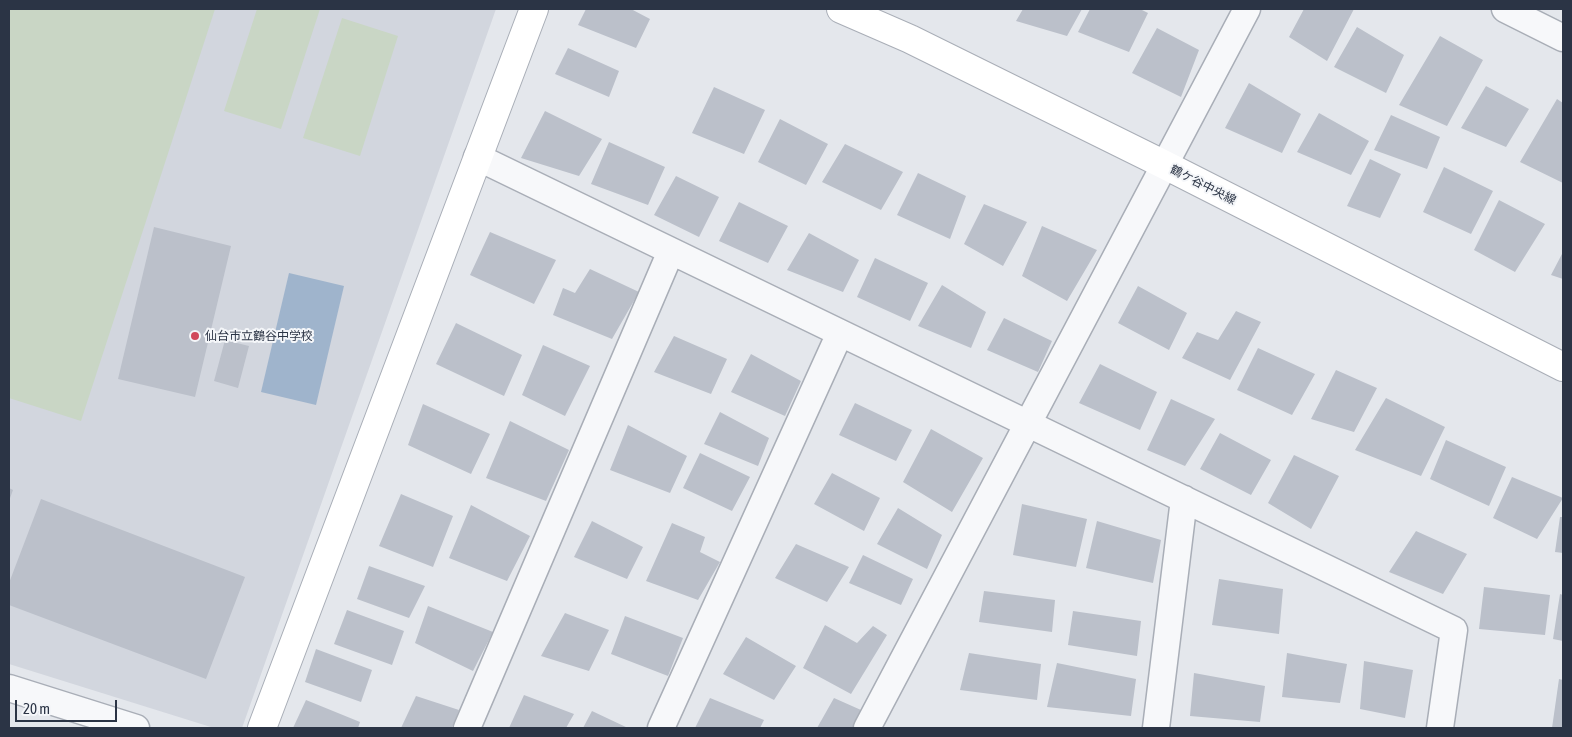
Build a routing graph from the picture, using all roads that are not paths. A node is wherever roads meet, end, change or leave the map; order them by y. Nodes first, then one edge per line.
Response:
1 (534, 9) edge
2 (840, 9) edge
3 (1247, 9) edge
4 (1504, 9) edge
5 (1563, 38) edge
6 (477, 158) junction
7 (1165, 165) junction
8 (671, 251) junction
9 (840, 333) junction
10 (1563, 367) edge
11 (1028, 424) junction
12 (1184, 499) junction
13 (9, 688) edge
14 (136, 728) edge
15 (262, 728) edge
16 (467, 728) edge
17 (661, 728) edge
18 (867, 728) edge
19 (1156, 728) edge
20 (1440, 728) edge

1 - 6 street
2 - 7 street, 鶴ケ谷中央線
3 - 7 street
4 - 5 street
6 - 8 street
6 - 15 street
7 - 10 street, 鶴ケ谷中央線
7 - 11 street
8 - 9 street
8 - 16 street
9 - 11 street
9 - 17 street
11 - 12 street
11 - 18 street
12 - 19 street
12 - 20 street
13 - 14 street

